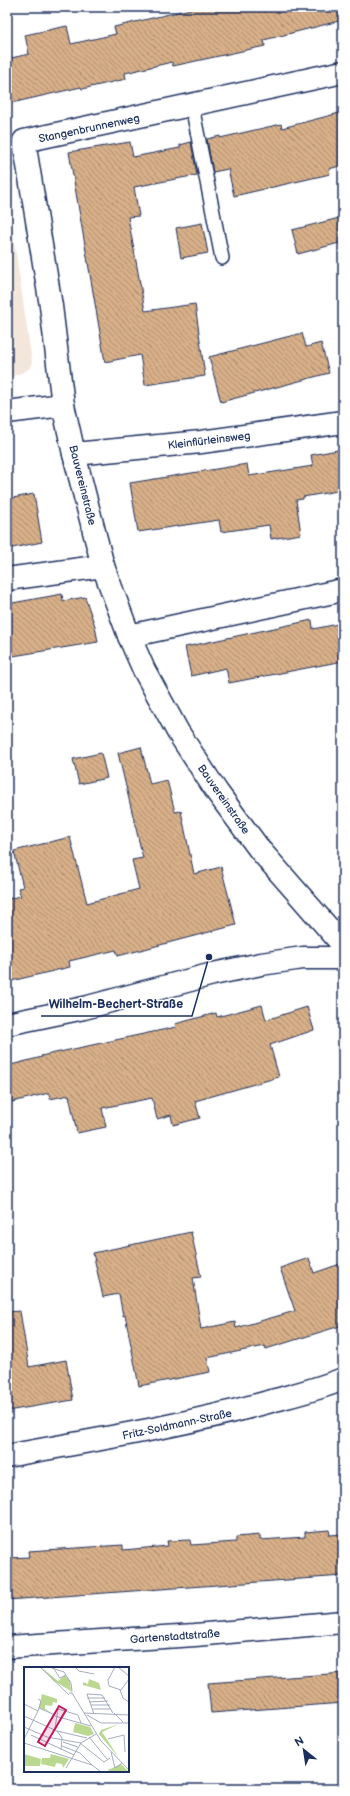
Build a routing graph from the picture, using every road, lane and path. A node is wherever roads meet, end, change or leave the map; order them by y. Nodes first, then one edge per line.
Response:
1 (343, 72) edge
2 (192, 106) junction
3 (222, 258) dead end
4 (63, 405) junction
5 (7, 412) edge
6 (343, 422) edge
7 (74, 454) junction
8 (103, 566) junction
9 (7, 579) edge
10 (343, 590) edge
11 (129, 636) junction
12 (343, 945) edge
13 (343, 958) edge
14 (7, 1024) edge
15 (343, 1379) edge
16 (7, 1456) edge
17 (343, 1622) edge
18 (7, 1647) edge

1 - 2 street, Stangenbrunnenweg
2 - 3 lane
2 - 4 street, Stangenbrunnenweg
4 - 5 street
4 - 7 street, Bauvereinstraße
6 - 7 street, Kleinflürleinsweg
7 - 8 street, Bauvereinstraße
8 - 9 street
8 - 11 street, Bauvereinstraße
10 - 11 street
11 - 12 street, Bauvereinstraße
13 - 14 street
15 - 16 street, Fritz-Soldmann-Straße
17 - 18 street, Gartenstadtstraße

